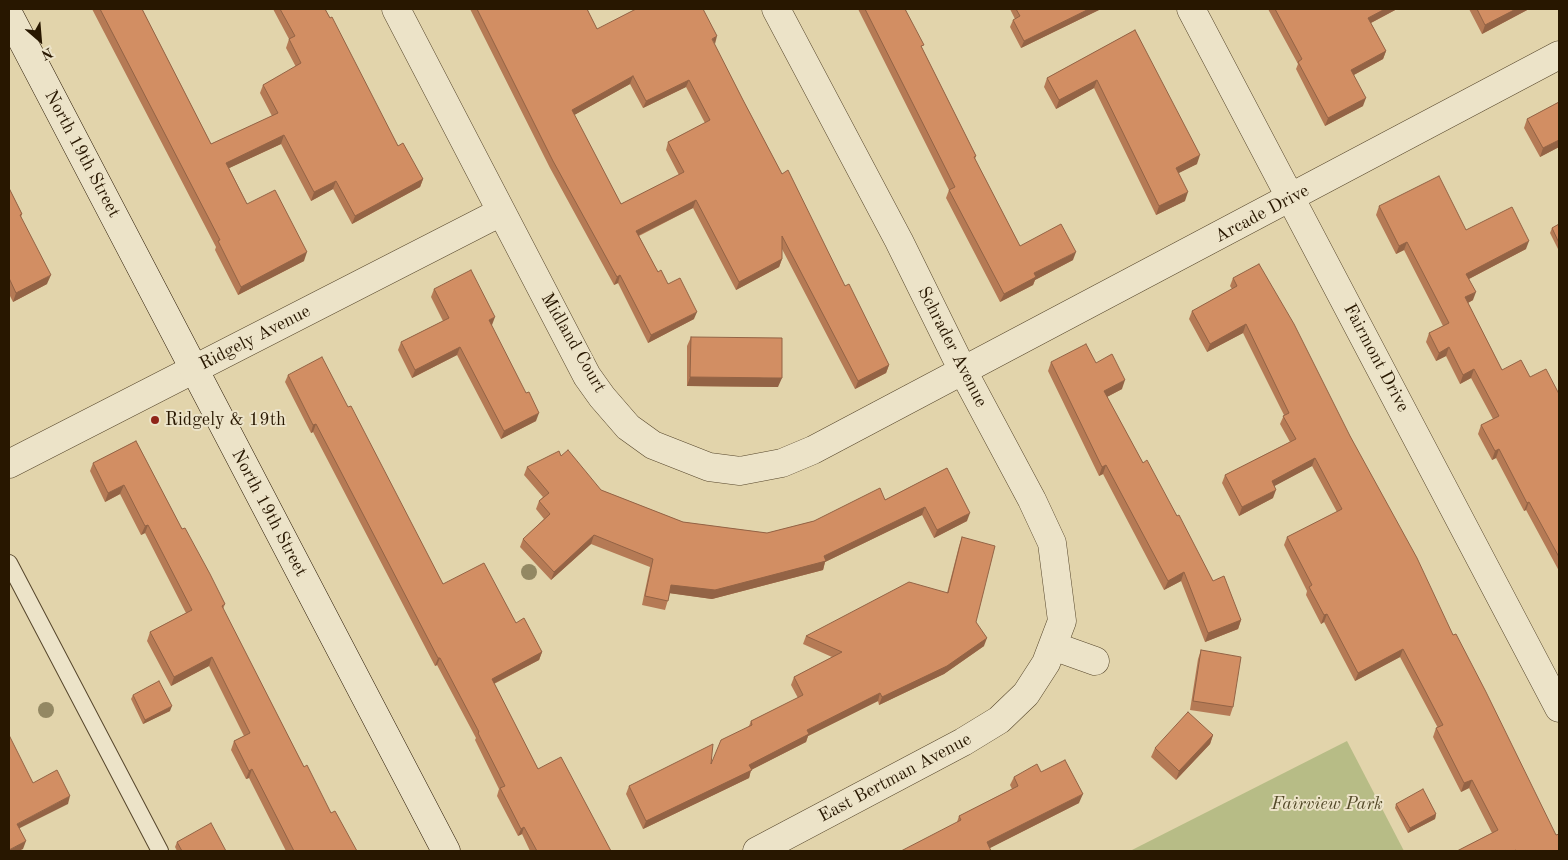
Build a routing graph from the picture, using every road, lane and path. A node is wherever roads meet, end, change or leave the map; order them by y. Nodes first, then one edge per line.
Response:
1 (396, 9) edge
2 (776, 9) edge
3 (1191, 9) edge
4 (9, 16) edge
5 (1559, 55) edge
6 (1292, 199) junction
7 (501, 212) junction
8 (194, 370) junction
9 (962, 371) junction
10 (9, 464) edge
11 (9, 563) edge
12 (1053, 646) junction
13 (1096, 661) dead end
14 (1026, 694) joint
15 (1559, 708) edge
16 (160, 851) edge
17 (446, 851) edge
18 (757, 851) edge

1 - 7 street, Midland Court
2 - 9 street, Schrader Avenue
3 - 6 street, Fairmont Drive
4 - 8 street, North 19th Street
5 - 6 street, Arcade Drive
6 - 9 street, Arcade Drive
6 - 15 street, Fairmont Drive
7 - 8 street, Ridgely Avenue
7 - 9 street, Midland Court
8 - 10 street, Ridgely Avenue
8 - 17 street, North 19th Street
9 - 12 street, Schrader Avenue
11 - 16 lane
12 - 13 street
12 - 14 street, Schrader Avenue
14 - 18 street, East Bertman Avenue

